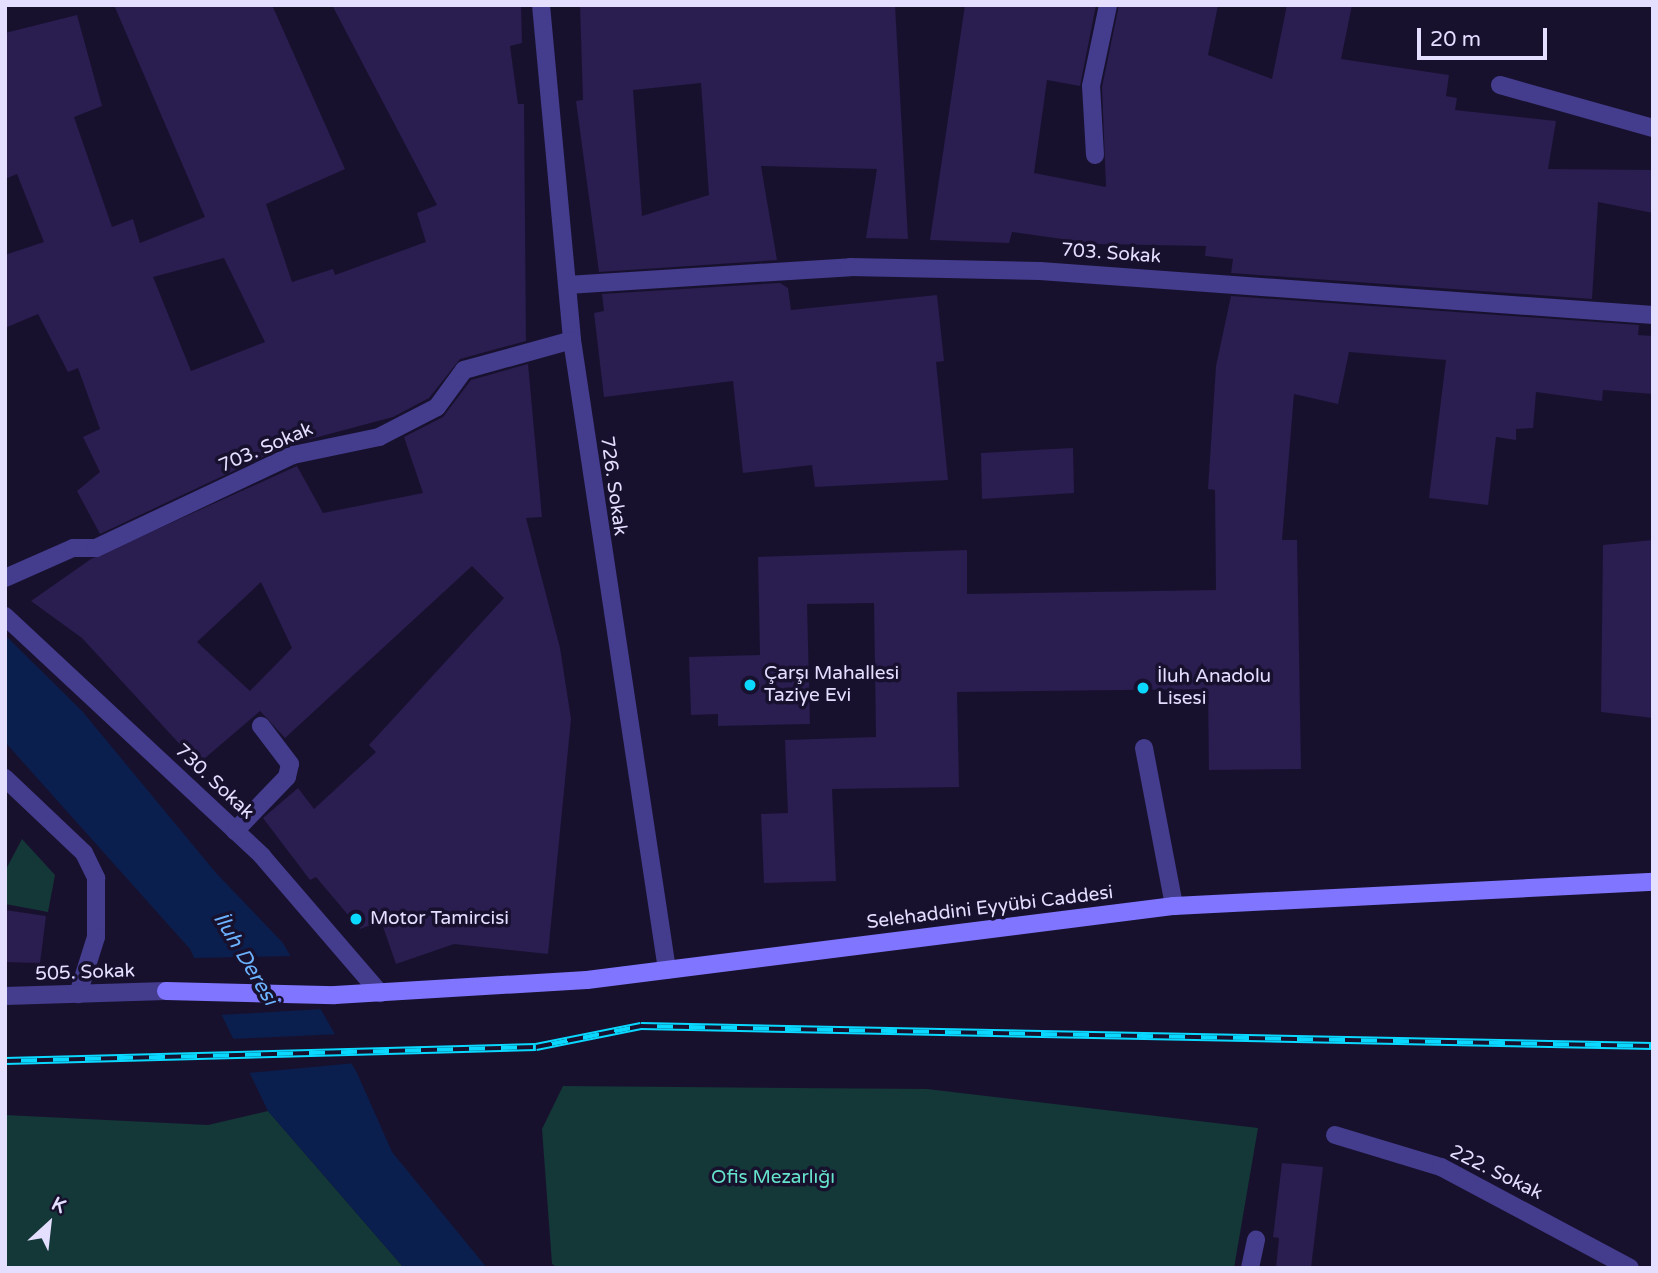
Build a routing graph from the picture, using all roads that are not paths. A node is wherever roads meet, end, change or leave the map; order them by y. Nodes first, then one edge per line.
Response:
1 (541, 5) edge
2 (1108, 5) edge
3 (1500, 85) dead end
4 (1653, 128) edge
5 (1095, 155) dead end
6 (566, 285) junction
7 (1653, 315) edge
8 (572, 340) junction
9 (5, 578) edge
10 (5, 616) edge
11 (261, 726) dead end
12 (1144, 748) dead end
13 (5, 778) edge
14 (235, 831) junction
15 (1653, 882) edge
16 (1174, 906) junction
17 (667, 970) junction
18 (166, 991) joint
19 (380, 993) junction
20 (78, 994) junction
21 (5, 996) edge
22 (1335, 1135) dead end
23 (1256, 1240) dead end
24 (1250, 1268) edge
25 (1630, 1268) edge

1 - 6 street, 726. Sokak
2 - 5 street
3 - 4 street
6 - 7 street, 703. Sokak
6 - 8 street, 726. Sokak
8 - 9 street, 703. Sokak
8 - 17 street, 726. Sokak
10 - 14 street, 730. Sokak
11 - 14 street
12 - 16 street
13 - 20 street
14 - 19 street, 730. Sokak
15 - 16 main road, Selehaddini Eyyübi Caddesi
16 - 17 main road, Selehaddini Eyyübi Caddesi
17 - 19 main road, Selehaddini Eyyübi Caddesi
18 - 19 main road, Selehaddini Eyyübi Caddesi
18 - 20 street, 505. Sokak
20 - 21 street, 505. Sokak
22 - 25 street, 222. Sokak
23 - 24 street

